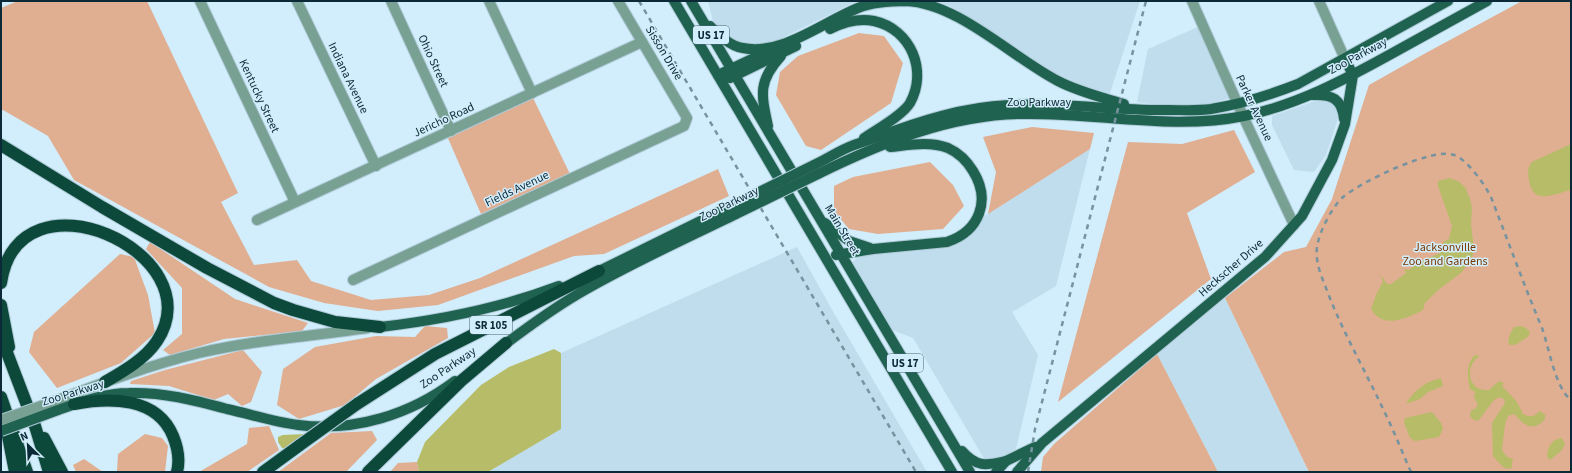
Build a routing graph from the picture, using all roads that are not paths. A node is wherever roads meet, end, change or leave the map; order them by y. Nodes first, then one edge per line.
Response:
1 (200, 1) edge
2 (297, 1) edge
3 (391, 1) edge
4 (489, 1) edge
5 (618, 1) edge
6 (674, 1) edge
7 (692, 1) edge
8 (1192, 1) edge
9 (1319, 1) edge
10 (1448, 1) edge
11 (1487, 1) edge
12 (700, 16) junction
13 (642, 42) junction
14 (784, 48) junction
15 (1345, 59) junction
16 (733, 72) junction
17 (1353, 75) junction
18 (720, 79) junction
19 (532, 93) junction
20 (1309, 95) junction
21 (1238, 103) junction
22 (1145, 110) junction
23 (1243, 116) junction
24 (687, 118) joint
25 (1345, 124) junction
26 (451, 131) junction
27 (770, 133) junction
28 (1, 144) edge
29 (854, 145) junction
30 (868, 151) junction
31 (376, 166) junction
32 (816, 170) junction
33 (295, 202) junction
34 (734, 210) junction
35 (257, 220) dead end
36 (820, 220) junction
37 (1294, 225) junction
38 (873, 249) junction
39 (841, 254) junction
40 (826, 258) junction
41 (600, 271) junction
42 (353, 280) dead end
43 (1, 283) edge
44 (1, 305) edge
45 (380, 327) junction
46 (1, 337) edge
47 (506, 343) junction
48 (15, 373) junction
49 (105, 382) junction
50 (1, 398) edge
51 (74, 404) junction
52 (57, 405) junction
53 (28, 408) junction
54 (1, 420) edge
55 (1, 431) edge
56 (948, 436) junction
57 (1042, 443) junction
58 (1006, 461) junction
59 (15, 472) edge
60 (27, 472) edge
61 (49, 472) edge
62 (62, 472) edge
63 (178, 472) edge
64 (263, 472) edge
65 (368, 472) edge
66 (952, 472) edge
67 (970, 472) edge
68 (996, 472) edge
69 (1017, 472) edge

1 - 33 street, Kentucky Street
2 - 31 street, Indiana Avenue
3 - 26 street, Ohio Street
4 - 19 street
5 - 13 street, Sisson Drive
6 - 18 main road, US 17
7 - 12 main road, Main Street / US 17
8 - 21 street, Parker Avenue
9 - 15 street
10 - 15 main road, Zoo Parkway / SR 105
11 - 17 main road, Zoo Parkway / SR 105
12 - 14 main road
12 - 16 main road, Main Street / US 17
13 - 19 street, Jericho Road
13 - 24 street, Sisson Drive
14 - 16 main road
14 - 22 main road
14 - 27 main road
14 - 29 main road
15 - 17 main road
15 - 21 main road, Zoo Parkway / SR 105
16 - 18 main road
16 - 27 main road, Main Street / US 17
17 - 20 main road, Zoo Parkway / SR 105
17 - 25 main road, Heckscher Drive
18 - 40 main road, US 17
19 - 26 street, Jericho Road
20 - 23 main road, Zoo Parkway / SR 105
20 - 25 main road
21 - 22 main road, Zoo Parkway / SR 105
21 - 23 street, Parker Avenue
22 - 29 main road, Zoo Parkway / SR 105
23 - 30 main road, Zoo Parkway / SR 105
23 - 37 street, Parker Avenue
24 - 42 street, Fields Avenue
25 - 37 main road, Heckscher Drive
26 - 31 street, Jericho Road
27 - 36 main road, Main Street / US 17
28 - 45 highway
29 - 32 main road, Zoo Parkway / SR 105
30 - 32 main road, Zoo Parkway / SR 105
30 - 38 main road
31 - 33 street, Jericho Road
32 - 34 main road, Zoo Parkway / SR 105, bridge
33 - 35 street, Jericho Road
34 - 41 main road, Zoo Parkway / SR 105
34 - 47 main road, Zoo Parkway / SR 105
36 - 38 main road
36 - 39 main road, Main Street / US 17
37 - 57 main road, Heckscher Drive
38 - 39 main road
39 - 40 main road
39 - 56 main road, Main Street / US 17
40 - 66 main road, US 17
41 - 45 main road, Zoo Parkway
41 - 64 highway, SR 105, bridge
43 - 49 highway
44 - 48 highway
45 - 49 street, Zoo Parkway
46 - 48 highway
47 - 51 main road, Zoo Parkway
47 - 65 highway, SR 105
48 - 53 highway
49 - 52 street, Zoo Parkway
50 - 59 highway
50 - 60 highway
51 - 52 main road, Zoo Parkway
51 - 63 highway
52 - 54 street, Zoo Parkway, bridge
52 - 55 main road, Zoo Parkway, bridge
53 - 61 highway
53 - 62 highway
56 - 58 main road
56 - 67 main road, Main Street / US 17
57 - 58 main road, Heckscher Drive
57 - 69 main road, Heckscher Drive
58 - 68 main road, Heckscher Drive

